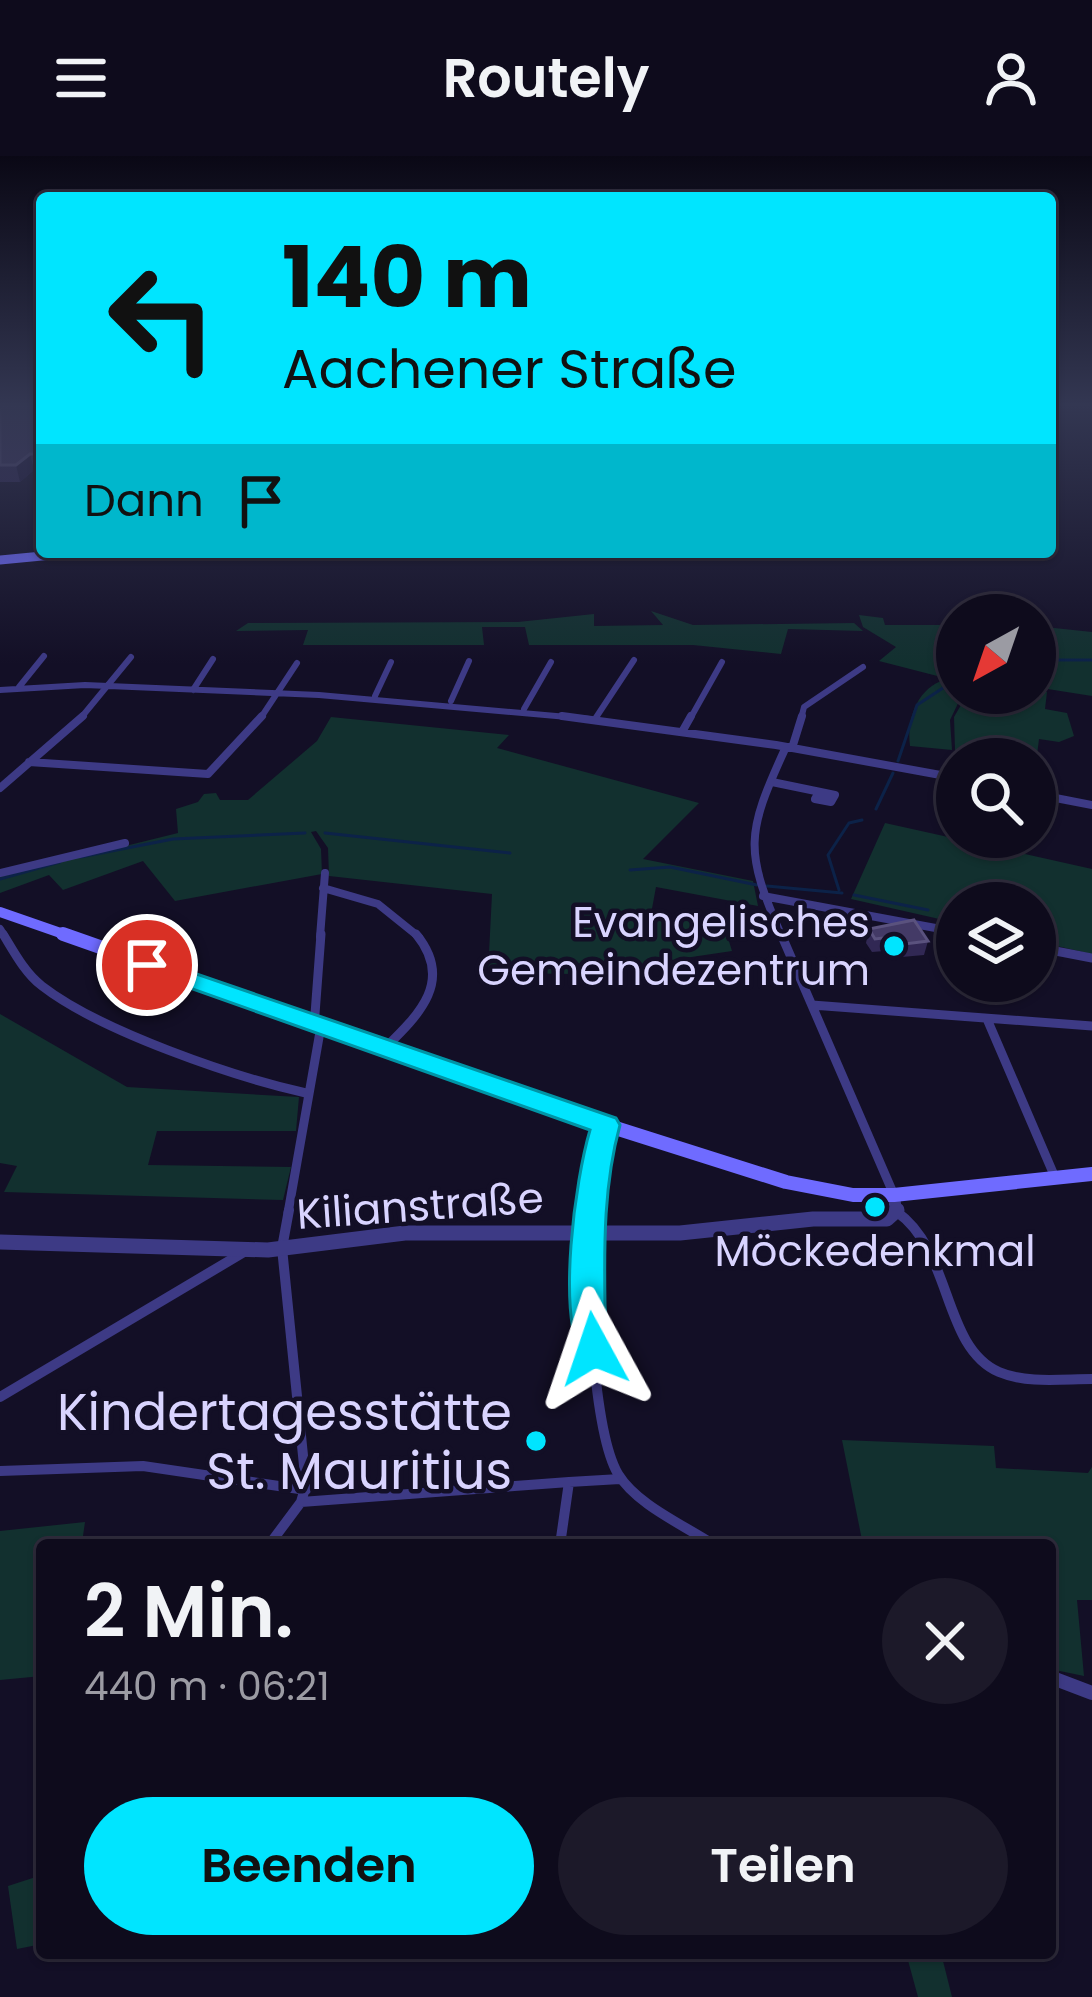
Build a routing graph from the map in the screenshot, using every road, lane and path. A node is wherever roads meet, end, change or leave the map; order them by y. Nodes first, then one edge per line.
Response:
1 (36, 557) edge
2 (0, 560) edge
3 (44, 656) dead end
4 (131, 657) dead end
5 (213, 659) dead end
6 (634, 660) dead end
7 (391, 662) dead end
8 (469, 662) dead end
9 (551, 662) dead end
10 (722, 662) dead end
11 (297, 663) dead end
12 (863, 668) dead end
13 (20, 687) junction
14 (110, 688) junction
15 (0, 690) edge
16 (193, 690) junction
17 (274, 692) junction
18 (375, 696) junction
19 (451, 701) junction
20 (524, 709) junction
21 (596, 719) junction
22 (682, 732) junction
23 (785, 749) junction
24 (29, 762) junction
25 (936, 774) edge
26 (772, 782) junction
27 (0, 788) edge
28 (819, 792) dead end
29 (1056, 798) edge
30 (1092, 805) edge
31 (125, 843) dead end
32 (0, 873) edge
33 (326, 873) dead end
34 (322, 888) junction
35 (760, 889) junction
36 (1, 913) edge
37 (936, 927) edge
38 (0, 929) edge
39 (1056, 951) edge
40 (1092, 958) edge
41 (812, 1005) junction
42 (987, 1019) junction
43 (318, 1020) junction
44 (1092, 1027) edge
45 (385, 1048) junction
46 (306, 1093) junction
47 (606, 1125) junction
48 (1092, 1174) edge
49 (1054, 1175) junction
50 (895, 1204) junction
51 (590, 1229) junction
52 (0, 1241) edge
53 (282, 1248) junction
54 (249, 1249) junction
55 (1092, 1379) edge
56 (0, 1396) edge
57 (0, 1471) edge
58 (620, 1479) junction
59 (569, 1482) junction
60 (303, 1496) junction
61 (273, 1539) edge
62 (561, 1539) edge
63 (705, 1539) edge
64 (1056, 1678) edge
65 (1092, 1693) edge

1 - 2 main road
3 - 13 street
4 - 14 street
5 - 16 street
6 - 21 street
7 - 18 street
8 - 19 street
9 - 20 street
10 - 22 street
11 - 17 street
12 - 23 street
13 - 14 street
13 - 15 street
14 - 16 street
14 - 24 street
16 - 17 street
17 - 18 street
17 - 24 street
18 - 19 street
19 - 20 street
20 - 21 street
21 - 22 street
22 - 23 street
23 - 25 street
23 - 26 street
24 - 27 street
26 - 28 street
26 - 35 street
29 - 30 street
31 - 32 street
33 - 34 street
34 - 43 street
34 - 45 street
35 - 37 street
35 - 41 street
36 - 43 main road
38 - 46 street
39 - 40 street
41 - 42 street
41 - 50 street
42 - 44 street
42 - 49 street
43 - 45 main road
43 - 46 street
45 - 47 main road
46 - 53 street
47 - 50 main road
47 - 51 street
48 - 49 main road
49 - 50 main road
50 - 51 street, Kilianstraße
50 - 55 street
51 - 53 street, Kilianstraße
51 - 58 street
52 - 54 street, Kilianstraße
53 - 54 street, Kilianstraße
53 - 60 street
54 - 56 street
57 - 60 street
58 - 59 street
58 - 63 street
59 - 60 street
59 - 62 street
60 - 61 street
64 - 65 street

